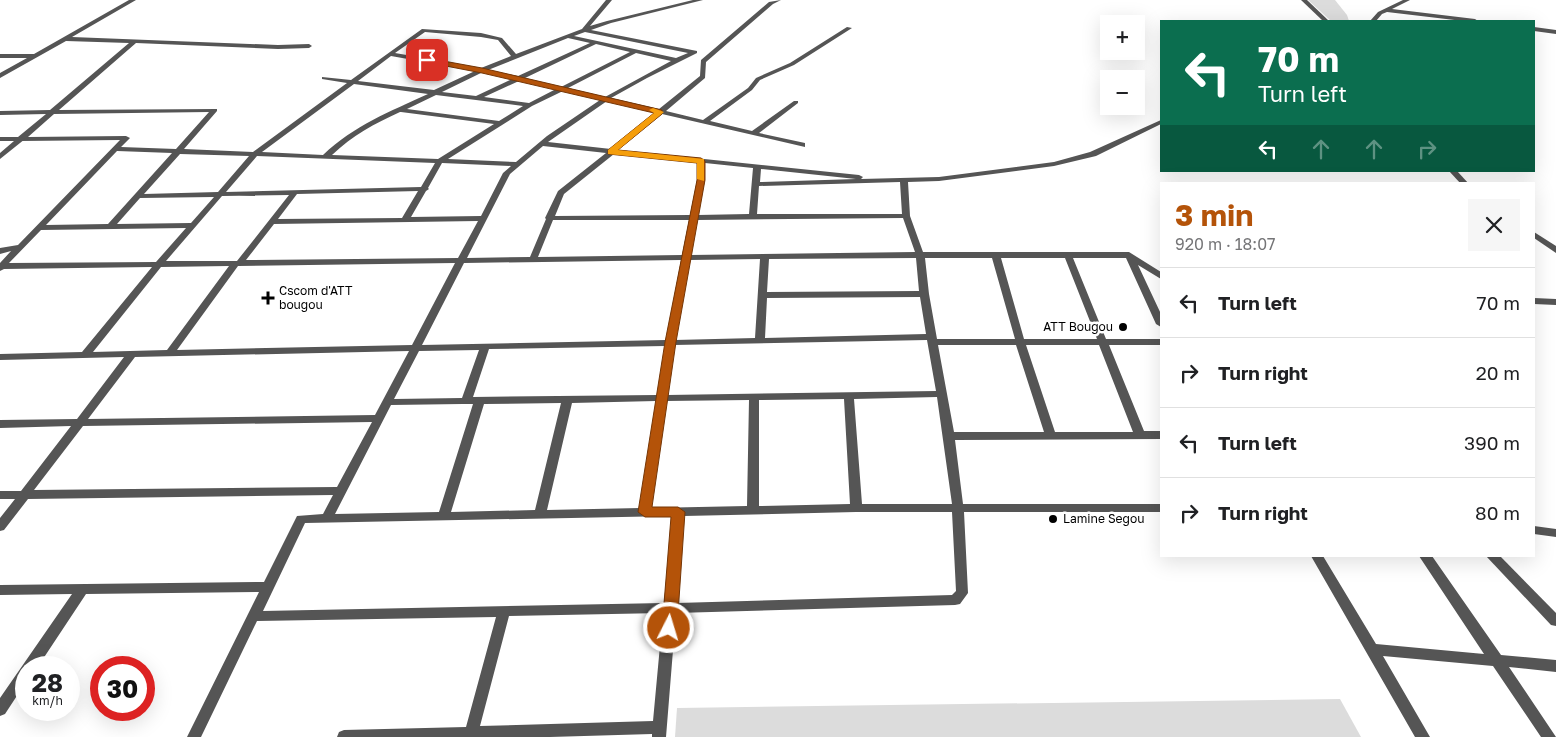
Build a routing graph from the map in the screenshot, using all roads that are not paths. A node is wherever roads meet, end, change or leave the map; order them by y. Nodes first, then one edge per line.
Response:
1 (133, 0) edge
2 (609, 0) edge
3 (700, 0) edge
4 (778, 0) edge
5 (1304, 0) edge
6 (1407, 0) edge
7 (1386, 10) junction
8 (1325, 20) edge
9 (1374, 20) edge
10 (1467, 20) edge
11 (849, 28) dead end
12 (1535, 29) edge
13 (584, 30) junction
14 (1556, 32) edge
15 (567, 36) junction
16 (65, 39) junction
17 (134, 42) junction
18 (594, 43) junction
19 (309, 46) dead end
20 (634, 52) junction
21 (390, 54) junction
22 (0, 56) edge
23 (36, 56) junction
24 (515, 57) junction
25 (676, 60) junction
26 (482, 70) junction
27 (0, 76) edge
28 (324, 78) dead end
29 (517, 78) junction
30 (352, 82) junction
31 (561, 89) junction
32 (433, 92) junction
33 (477, 98) junction
34 (606, 98) junction
35 (796, 102) dead end
36 (530, 105) junction
37 (401, 110) junction
38 (52, 112) junction
39 (660, 112) junction
40 (0, 114) edge
41 (704, 122) junction
42 (1160, 122) edge
43 (499, 123) junction
44 (753, 134) junction
45 (21, 138) junction
46 (0, 139) edge
47 (543, 144) junction
48 (802, 145) dead end
49 (116, 149) junction
50 (178, 152) junction
51 (611, 152) junction
52 (254, 155) junction
53 (0, 157) edge
54 (324, 158) junction
55 (701, 161) junction
56 (440, 162) junction
57 (516, 164) junction
58 (757, 166) junction
59 (1454, 172) edge
60 (904, 181) junction
61 (1463, 182) edge
62 (755, 184) junction
63 (425, 189) junction
64 (295, 192) junction
65 (220, 194) junction
66 (140, 196) junction
67 (906, 216) junction
68 (753, 217) junction
69 (482, 218) junction
70 (549, 218) junction
71 (694, 218) junction
72 (406, 220) junction
73 (272, 222) junction
74 (112, 225) junction
75 (193, 225) junction
76 (40, 228) junction
77 (1535, 235) edge
78 (21, 247) junction
79 (1556, 250) edge
80 (0, 251) edge
81 (920, 254) junction
82 (996, 255) junction
83 (1068, 255) junction
84 (1129, 255) junction
85 (765, 256) junction
86 (687, 257) junction
87 (533, 259) junction
88 (461, 260) junction
89 (238, 263) junction
90 (159, 264) junction
91 (1, 267) edge
92 (1160, 275) edge
93 (924, 294) junction
94 (762, 295) junction
95 (1535, 301) edge
96 (1556, 302) edge
97 (1160, 322) edge
98 (760, 340) junction
99 (933, 340) junction
100 (1020, 341) junction
101 (670, 342) junction
102 (1104, 342) junction
103 (1160, 342) edge
104 (485, 346) junction
105 (417, 348) junction
106 (170, 353) junction
107 (132, 354) junction
108 (85, 355) junction
109 (0, 356) edge
110 (941, 394) junction
111 (849, 396) junction
112 (754, 397) junction
113 (662, 398) junction
114 (567, 400) junction
115 (388, 402) junction
116 (466, 402) junction
117 (479, 402) junction
118 (380, 418) junction
119 (80, 422) junction
120 (0, 424) edge
121 (1140, 435) junction
122 (1160, 435) edge
123 (948, 436) junction
124 (1051, 436) junction
125 (340, 491) junction
126 (25, 494) junction
127 (0, 495) edge
128 (856, 508) junction
129 (958, 508) junction
130 (1160, 508) edge
131 (753, 509) junction
132 (645, 512) junction
133 (678, 512) junction
134 (540, 514) junction
135 (444, 516) junction
136 (326, 519) junction
137 (0, 527) edge
138 (1535, 530) edge
139 (1556, 533) edge
140 (1318, 557) edge
141 (1426, 557) edge
142 (1493, 557) edge
143 (268, 587) junction
144 (82, 589) junction
145 (0, 590) edge
146 (671, 608) junction
147 (504, 612) junction
148 (253, 616) junction
149 (1556, 621) edge
150 (1371, 649) junction
151 (37, 656) edge
152 (1497, 661) junction
153 (1556, 666) edge
154 (15, 688) edge
155 (0, 710) edge
156 (660, 732) edge
157 (470, 735) edge
158 (194, 737) edge
159 (344, 737) edge
160 (1423, 737) edge
161 (1550, 737) edge

1 - 16 street
2 - 13 street
3 - 13 street
4 - 39 street
5 - 8 street
6 - 7 street
7 - 9 street
7 - 10 street
11 - 41 street
12 - 14 street
13 - 15 street
13 - 25 street
15 - 18 street
15 - 24 street
16 - 17 street
16 - 23 street
17 - 19 street
17 - 38 street
18 - 20 street
18 - 29 street
20 - 25 street
20 - 31 street
21 - 24 street
21 - 26 street
21 - 30 street
22 - 23 street
23 - 27 street
24 - 26 street
25 - 34 street
26 - 29 street
26 - 32 street
28 - 30 street
29 - 31 street
29 - 33 street
30 - 32 street
30 - 52 street
31 - 34 street
31 - 36 street
32 - 33 street
32 - 37 street
33 - 36 street
34 - 39 street
34 - 47 street
35 - 44 street
36 - 43 street
37 - 43 street
37 - 54 street
38 - 40 street
38 - 45 street
38 - 50 street
39 - 41 street
39 - 51 street
41 - 44 street
42 - 60 street
43 - 56 street
44 - 48 street
45 - 46 street
45 - 49 street
45 - 53 street
47 - 51 street
47 - 57 street
49 - 50 street
49 - 76 street
50 - 52 street
50 - 66 street
51 - 55 street
51 - 70 street
52 - 54 street
52 - 65 street
54 - 56 street
55 - 58 street
55 - 71 street
56 - 57 street
56 - 63 street
57 - 69 street
58 - 60 street
58 - 62 street
59 - 61 street
60 - 62 street
60 - 67 street
62 - 68 street
63 - 64 street
63 - 72 street
64 - 65 street
64 - 73 street
65 - 66 street
65 - 75 street
66 - 74 street
67 - 68 street
67 - 81 street
68 - 71 street
69 - 72 street
69 - 88 street
70 - 71 street
70 - 87 street
71 - 86 street
72 - 73 street
73 - 89 street
74 - 75 street
74 - 76 street
75 - 90 street
76 - 78 street
77 - 79 street
78 - 80 street
78 - 91 street
81 - 82 street
81 - 85 street
81 - 93 street
82 - 83 street
82 - 100 street
83 - 84 street
83 - 102 street
84 - 92 street
84 - 97 street
85 - 86 street
85 - 94 street
86 - 87 street
86 - 101 street
87 - 88 street
88 - 89 street
88 - 105 street
89 - 90 street
89 - 106 street
90 - 91 street
90 - 108 street
93 - 94 street
93 - 99 street
94 - 98 street
95 - 96 street
98 - 99 street
98 - 101 street
99 - 100 street
99 - 110 street
100 - 102 street
100 - 124 street
101 - 104 street
101 - 113 street
102 - 103 street
102 - 121 street
104 - 105 street
104 - 116 street
105 - 106 street
105 - 115 street
106 - 107 street
107 - 108 street
107 - 119 street
108 - 109 street
110 - 111 street
110 - 123 street
111 - 112 street
111 - 128 street
112 - 113 street
112 - 131 street
113 - 114 street
113 - 132 street
114 - 117 street
114 - 134 street
115 - 116 street
115 - 118 street
116 - 117 street
117 - 135 street
118 - 119 street
118 - 125 street
119 - 120 street
119 - 126 street
121 - 122 street
121 - 124 street
123 - 124 street
123 - 129 street
125 - 126 street
125 - 136 street
126 - 127 street
126 - 137 street
128 - 129 street
128 - 131 street
129 - 130 street
129 - 146 street
131 - 133 street
132 - 133 street
132 - 134 street
133 - 146 street
134 - 135 street
135 - 136 street
136 - 143 street
138 - 139 street
140 - 150 street
141 - 152 street
142 - 149 street
143 - 144 street
143 - 148 street
144 - 145 street
144 - 151 street
146 - 147 street
146 - 156 street
147 - 148 street
147 - 157 street
148 - 158 street
150 - 152 street
150 - 160 street
152 - 153 street
152 - 161 street
154 - 155 street
156 - 157 street
157 - 159 street

